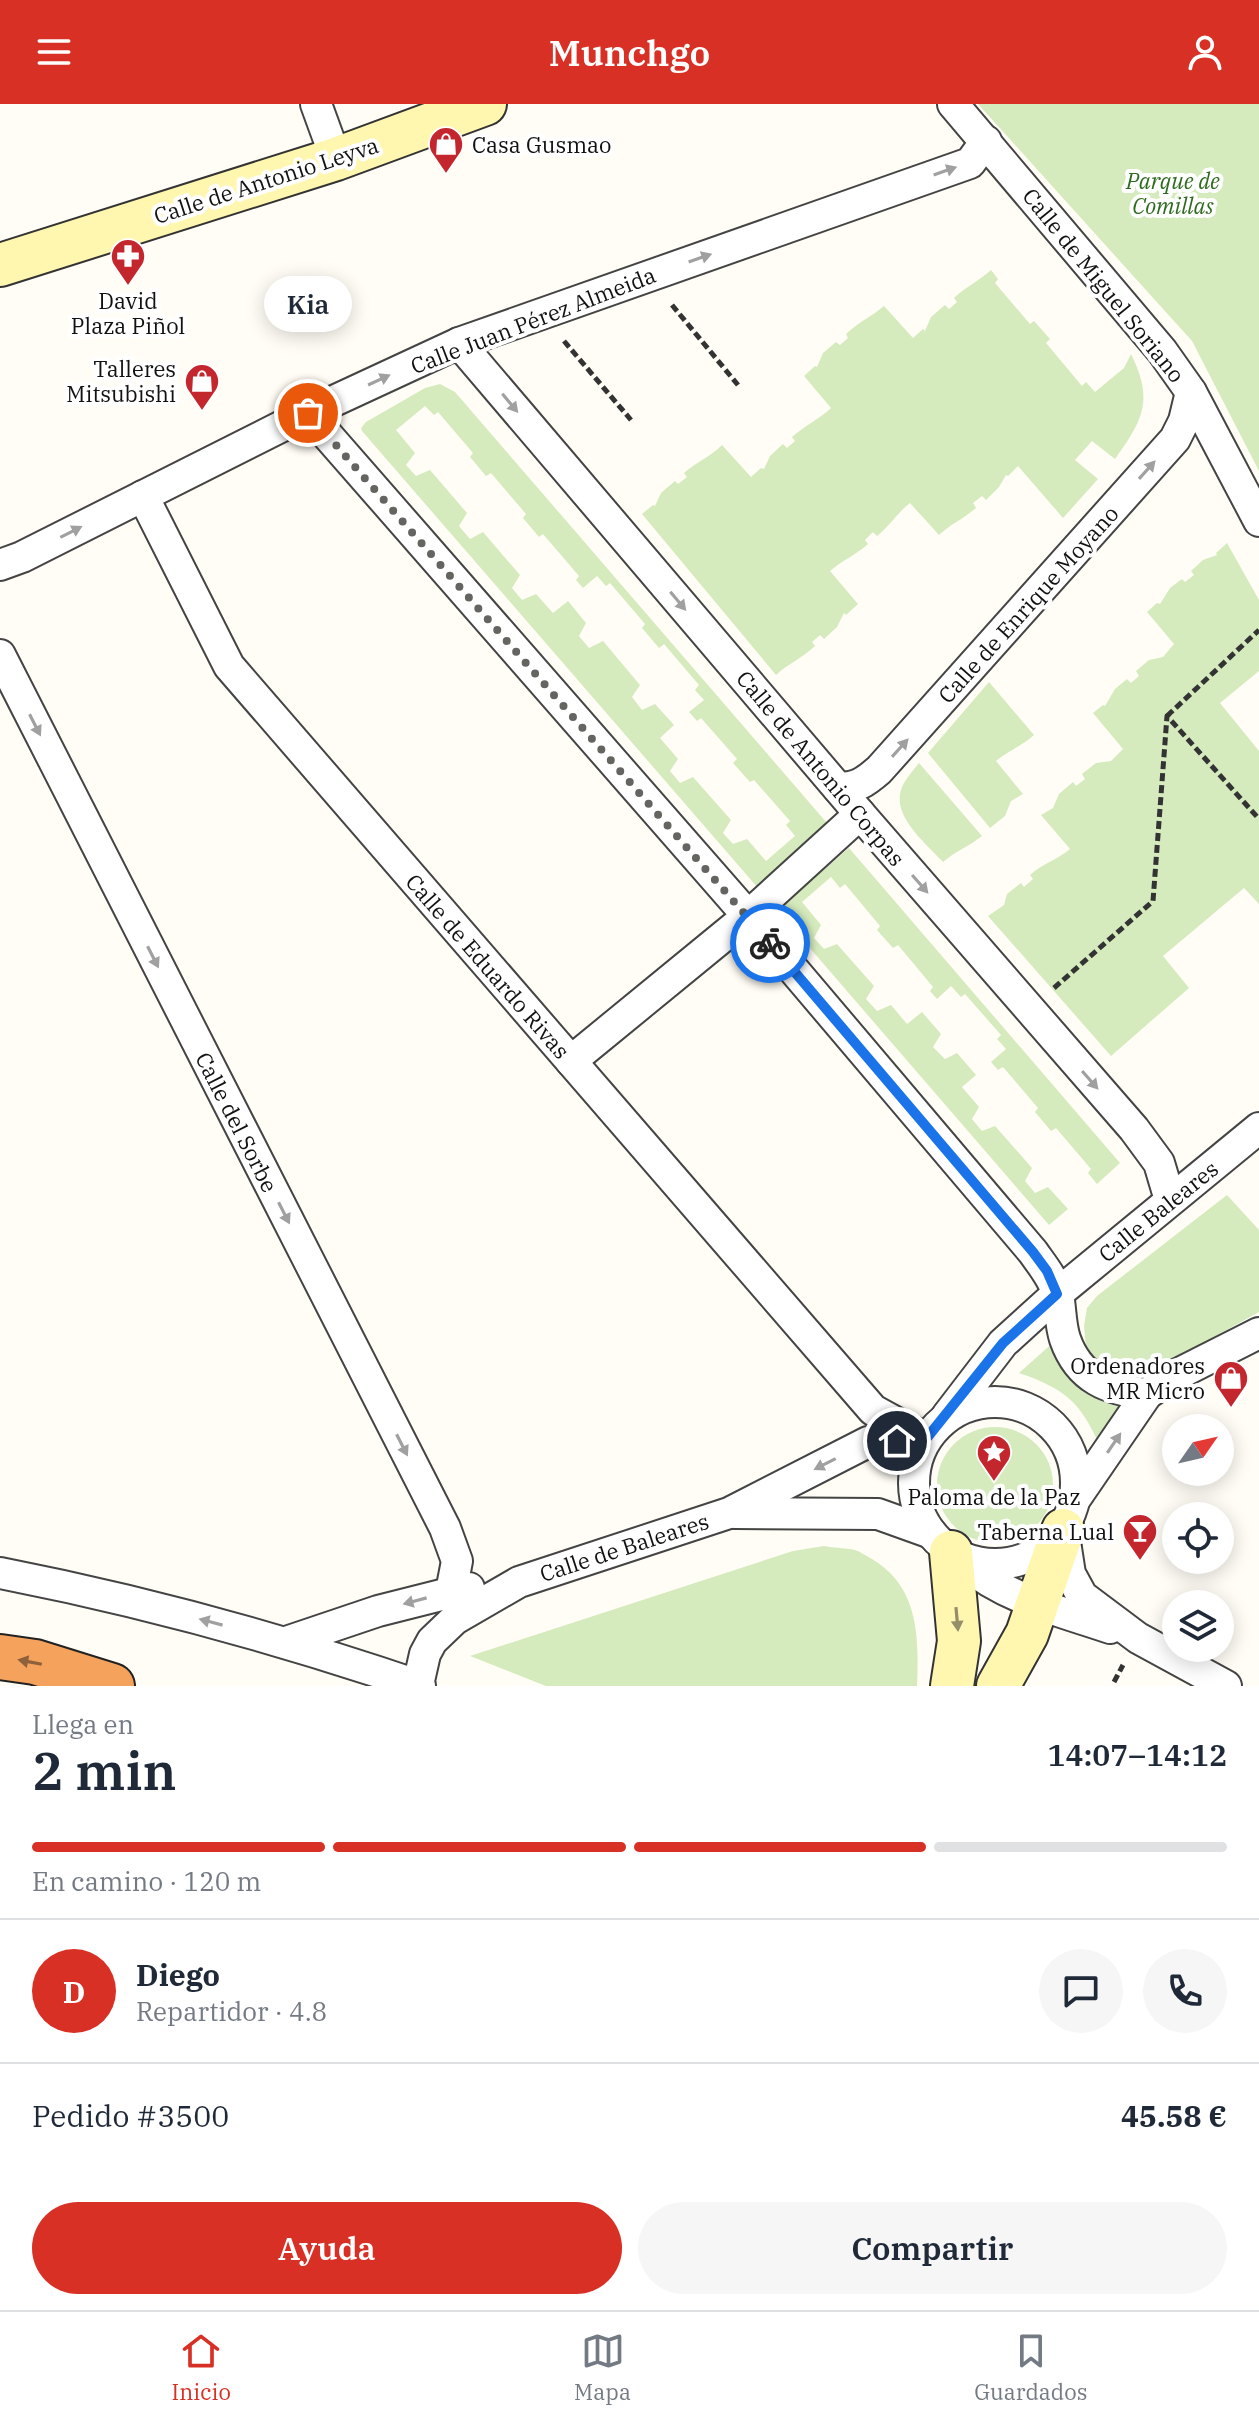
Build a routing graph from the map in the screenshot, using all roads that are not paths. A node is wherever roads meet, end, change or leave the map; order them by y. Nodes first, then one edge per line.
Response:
1 (316, 104) edge
2 (485, 104) edge
3 (953, 104) edge
4 (986, 141) junction
5 (336, 159) junction
6 (0, 265) edge
7 (459, 343) junction
8 (1191, 392) junction
9 (308, 413) junction
10 (143, 496) junction
11 (1259, 521) edge
12 (0, 565) edge
13 (0, 655) edge
14 (838, 788) junction
15 (860, 814) junction
16 (748, 916) junction
17 (571, 1061) junction
18 (1259, 1128) edge
19 (1170, 1200) junction
20 (1057, 1294) junction
21 (1259, 1333) edge
22 (1147, 1394) junction
23 (873, 1410) junction
24 (935, 1429) junction
25 (868, 1442) junction
26 (729, 1513) junction
27 (1066, 1518) junction
28 (941, 1543) junction
29 (0, 1573) edge
30 (519, 1582) junction
31 (451, 1592) junction
32 (1032, 1619) junction
33 (1138, 1638) junction
34 (286, 1642) junction
35 (0, 1657) edge
36 (112, 1686) edge
37 (419, 1686) edge
38 (952, 1686) edge
39 (998, 1686) edge
40 (1226, 1686) edge

1 - 5 street
2 - 5 main road, Calle de Antonio Leyva
3 - 4 street, Calle de Miguel Soriano
7 -> 4 street, Calle Juan Pérez Almeida
4 - 8 street, Calle de Miguel Soriano
5 - 6 main road, Calle de Antonio Leyva
9 -> 7 street, Calle Juan Pérez Almeida
7 -> 14 street, Calle de Antonio Corpas
8 - 11 street, Calle de Miguel Soriano
14 -> 8 street, Calle de Enrique Moyano
9 - 10 street, Calle Juan Pérez Almeida
9 - 16 street
12 -> 10 street, Calle Juan Pérez Almeida
10 - 17 street, Calle de Eduardo Rivas
13 -> 31 street, Calle del Sorbe
14 - 15 street, Calle de Antonio Corpas
15 - 16 street
15 -> 19 street, Calle de Antonio Corpas
16 - 17 street
16 - 20 street
17 - 23 street, Calle de Eduardo Rivas
18 - 19 street, Calle Baleares
19 - 20 street, Calle Baleares
20 - 22 street
20 - 24 street
21 - 22 street
27 -> 22 street
23 - 24 street, Calle de Eduardo Rivas
23 - 25 street
24 - 25 street, Calle de Baleares
24 - 27 street
24 - 28 street
25 -> 26 street, Calle de Baleares
26 - 28 street, Calle de Baleares
26 - 30 street, Calle de Baleares
27 - 28 street
27 - 32 main road
27 - 33 street
28 - 32 street
28 -> 38 main road
34 -> 29 street
30 - 31 street, Calle de Baleares
30 - 37 street, Calle de Baleares
31 -> 34 street, Calle de Baleares
32 - 33 street
32 - 39 main road
33 - 40 street
34 - 37 street
36 -> 35 highway

